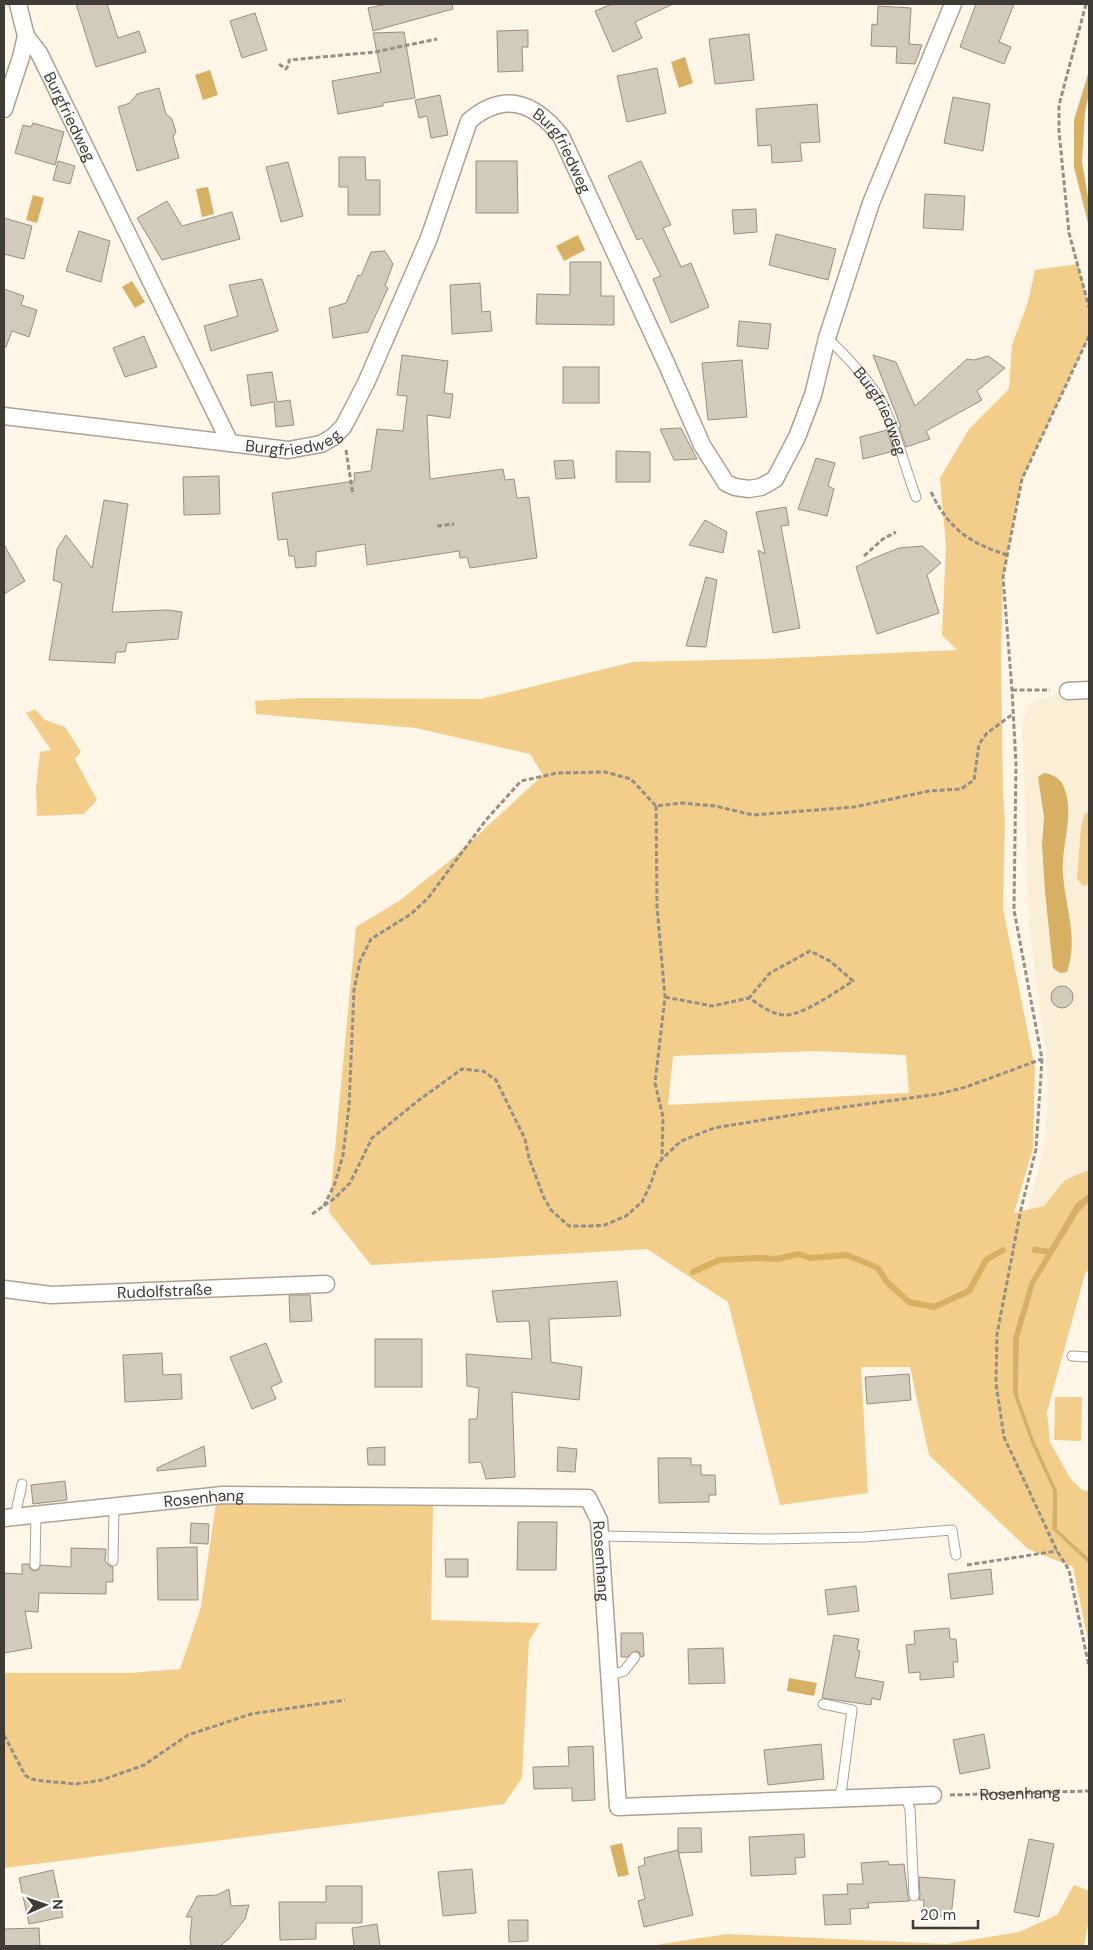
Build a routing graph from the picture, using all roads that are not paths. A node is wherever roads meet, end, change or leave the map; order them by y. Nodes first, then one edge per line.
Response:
1 (18, 4) edge
2 (953, 4) edge
3 (26, 36) junction
4 (4, 109) edge
5 (827, 338) junction
6 (4, 416) edge
7 (230, 443) junction
8 (916, 497) road end
9 (1068, 690) road end
10 (1089, 690) edge
11 (326, 1284) dead end
12 (4, 1289) edge
13 (1072, 1356) dead end
14 (1089, 1358) edge
15 (22, 1484) dead end
16 (114, 1507) junction
17 (36, 1515) junction
18 (10, 1518) edge
19 (600, 1536) junction
20 (956, 1556) road end
21 (113, 1561) dead end
22 (35, 1565) dead end
23 (635, 1657) dead end
24 (609, 1676) junction
25 (823, 1704) dead end
26 (933, 1795) dead end
27 (905, 1796) junction
28 (838, 1799) junction
29 (914, 1896) dead end

1 - 3 street
2 - 5 street, Burgfriedweg
3 - 4 street
3 - 7 street, Burgfriedweg
5 - 7 street, Burgfriedweg
5 - 8 lane, Burgfriedweg
6 - 7 street, Burgfriedweg
9 - 10 street
11 - 12 street, Rudolfstraße
13 - 14 lane
15 - 18 lane
16 - 17 street, Rosenhang
16 - 19 street, Rosenhang
16 - 21 lane
17 - 18 street, Rosenhang
17 - 22 lane
19 - 20 lane
19 - 24 street, Rosenhang
23 - 24 lane
24 - 28 street, Rosenhang
25 - 28 lane
26 - 27 street, Rosenhang
27 - 28 street, Rosenhang
27 - 29 lane

